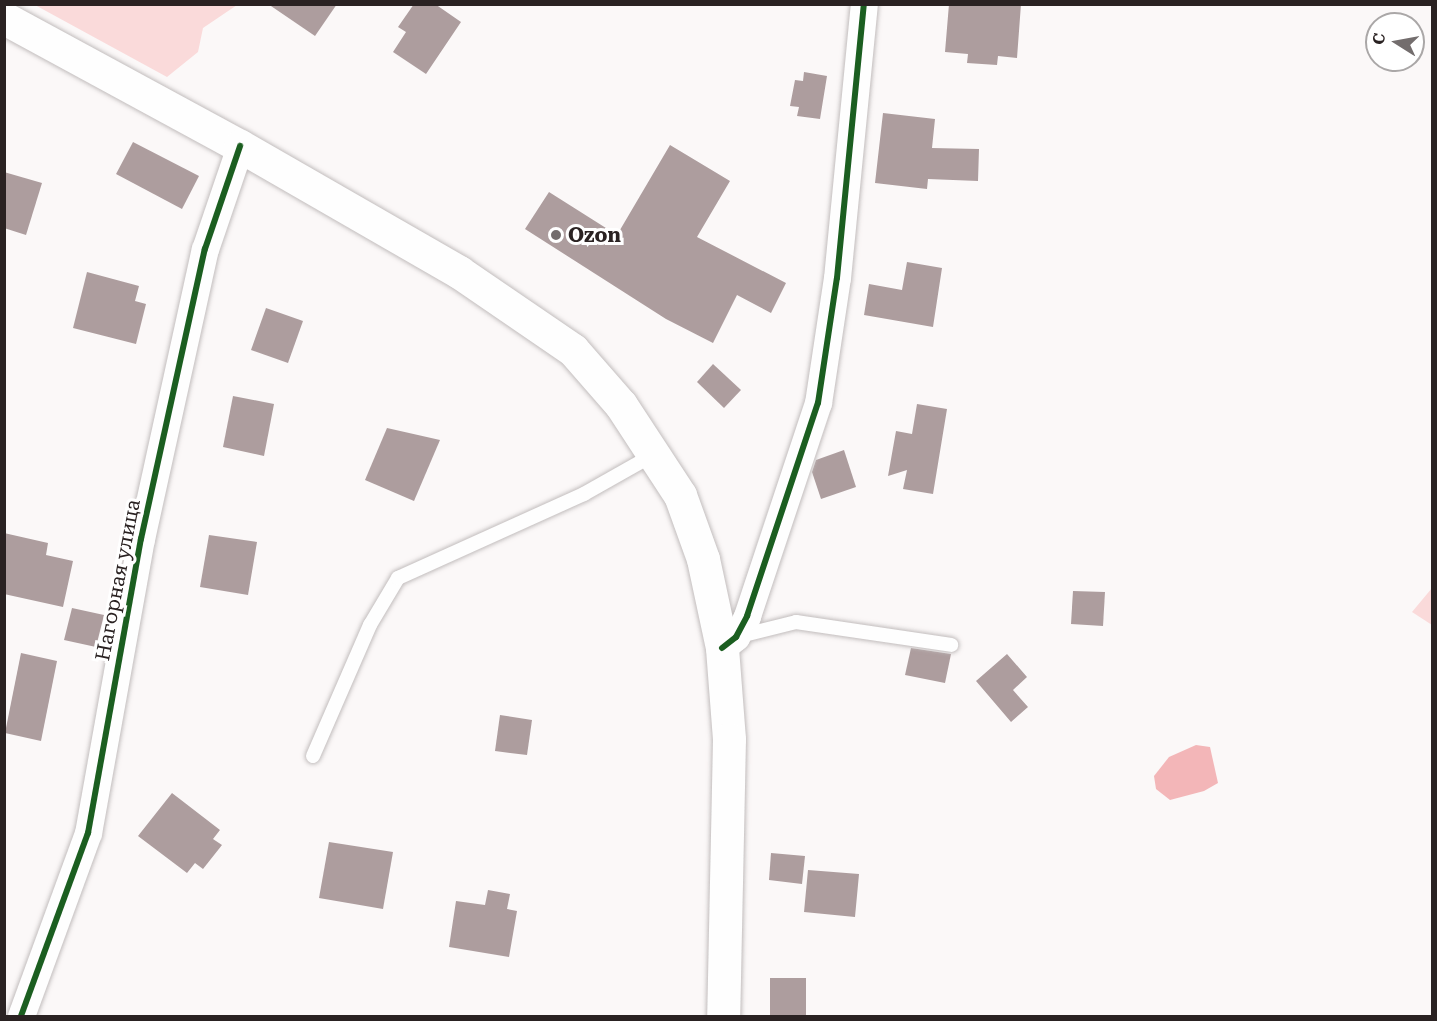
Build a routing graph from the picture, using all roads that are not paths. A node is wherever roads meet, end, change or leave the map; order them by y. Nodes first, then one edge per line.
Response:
1 (864, 4) edge
2 (4, 18) edge
3 (240, 146) junction
4 (655, 454) junction
5 (729, 643) junction
6 (951, 645) dead end
7 (313, 756) dead end
8 (21, 1017) edge
9 (723, 1017) edge

1 - 5 street
2 - 3 main road
3 - 4 main road
3 - 8 street, Нагорная улица
4 - 5 main road
4 - 7 lane
5 - 6 lane
5 - 9 main road

